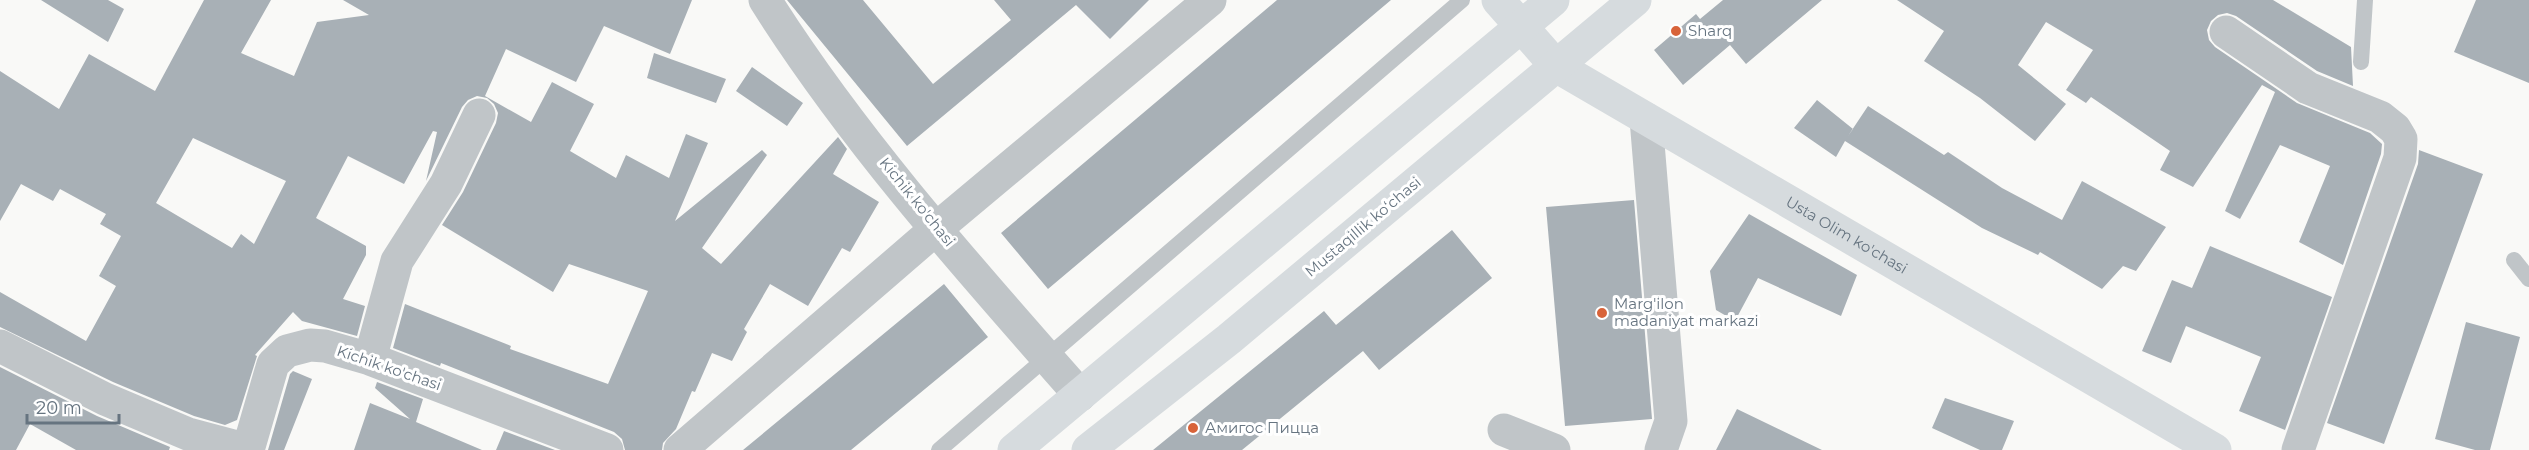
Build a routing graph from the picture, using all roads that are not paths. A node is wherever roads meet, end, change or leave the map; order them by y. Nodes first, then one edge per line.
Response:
1 (765, 0) edge
2 (1210, 0) edge
3 (1462, 0) edge
4 (1498, 0) edge
5 (1554, 0) edge
6 (1635, 0) edge
7 (2366, 0) edge
8 (1521, 27) junction
9 (2226, 32) dead end
10 (2361, 62) dead end
11 (1556, 66) junction
12 (479, 115) dead end
13 (1646, 119) junction
14 (937, 228) junction
15 (2514, 260) dead end
16 (2529, 279) edge
17 (0, 346) edge
18 (1047, 358) junction
19 (370, 359) junction
20 (1080, 395) junction
21 (1504, 430) dead end
22 (1092, 449) edge
23 (248, 450) edge
24 (607, 450) edge
25 (680, 450) edge
26 (939, 450) edge
27 (1014, 450) edge
28 (1554, 450) edge
29 (1661, 450) edge
30 (2214, 450) edge
31 (2298, 450) edge

1 - 14 street, Kichik ko'chasi
2 - 14 street
3 - 18 lane
4 - 8 main road, Usta Olim ko'chasi
5 - 8 main road
6 - 11 main road, Mustaqillik koʻchasi
7 - 10 lane
8 - 11 main road, Usta Olim ko'chasi
8 - 20 main road
9 - 31 street
11 - 13 main road, Usta Olim ko'chasi
11 - 22 main road, Mustaqillik koʻchasi
12 - 19 street
13 - 29 street
13 - 30 main road, Usta Olim ko'chasi
14 - 18 street, Kichik ko'chasi
14 - 25 street
15 - 16 lane
17 - 23 street, Kichik ko'chasi
18 - 20 street, Kichik ko'chasi
18 - 26 lane
19 - 23 street, Kichik ko'chasi
19 - 24 street, Kichik ko'chasi
20 - 27 main road
21 - 28 street

